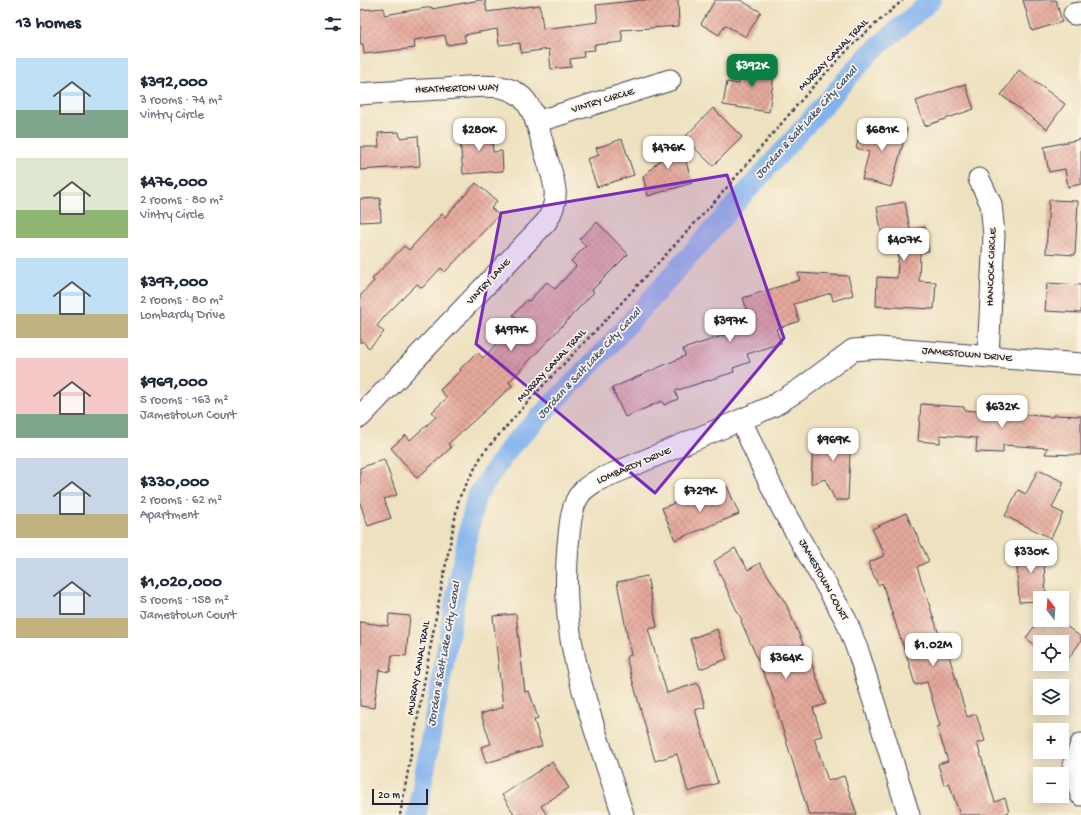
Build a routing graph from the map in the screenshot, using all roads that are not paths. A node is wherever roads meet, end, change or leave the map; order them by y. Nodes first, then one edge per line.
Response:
1 (670, 80) dead end
2 (360, 94) edge
3 (536, 122) junction
4 (979, 179) dead end
5 (853, 350) joint
6 (988, 357) junction
7 (1081, 364) edge
8 (360, 417) edge
9 (742, 420) junction
10 (1081, 744) edge
11 (1081, 796) edge
12 (623, 815) edge
13 (909, 815) edge

1 - 3 street, VINTRY CIRCLE
2 - 3 street, HEATHERTON WAY
3 - 8 street, VINTRY LANE
4 - 6 street, HANCOCK CIRCLE
5 - 6 street, JAMESTOWN DRIVE
5 - 9 street, LOMBARDY DRIVE
6 - 7 street, JAMESTOWN DRIVE
9 - 12 street, LOMBARDY DRIVE
9 - 13 street, JAMESTOWN COURT
10 - 11 street

